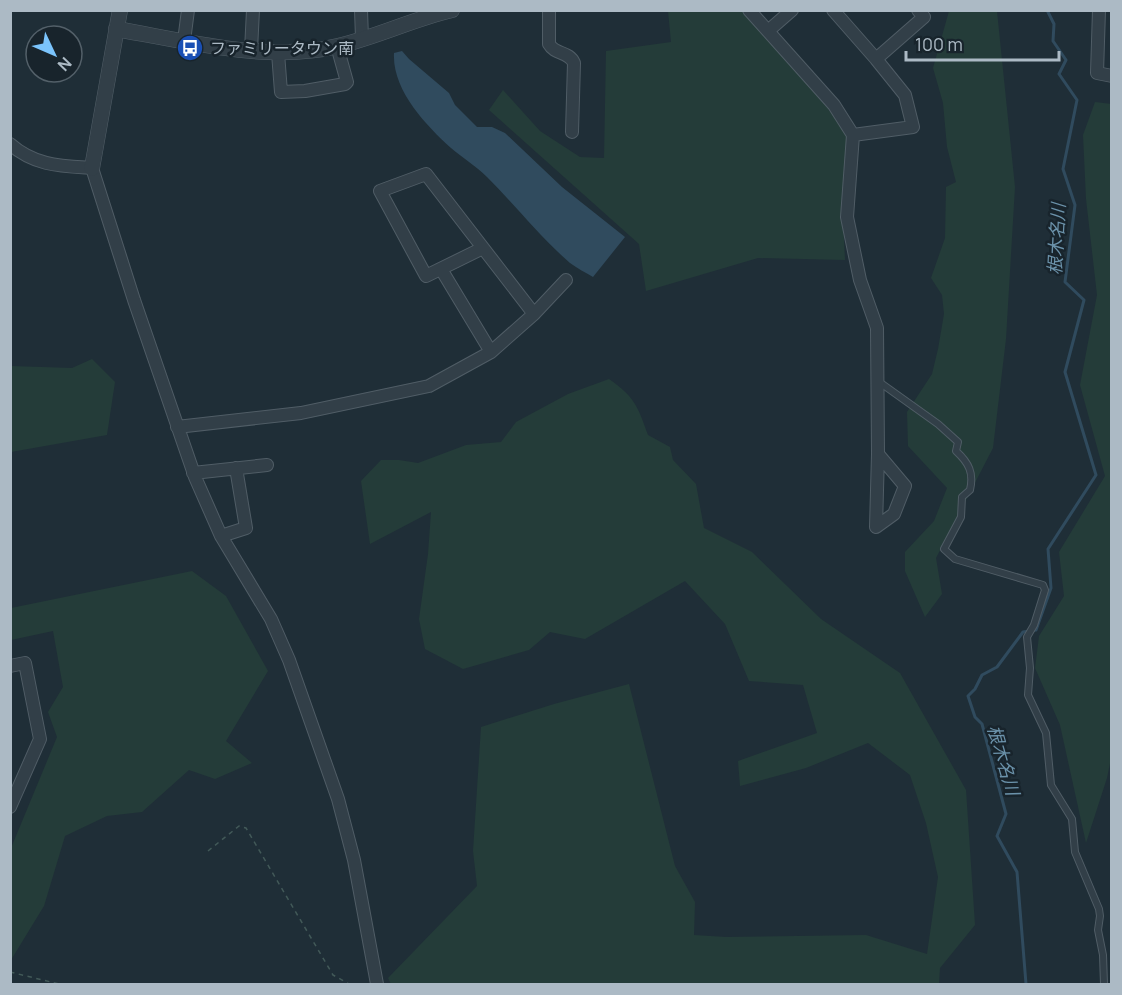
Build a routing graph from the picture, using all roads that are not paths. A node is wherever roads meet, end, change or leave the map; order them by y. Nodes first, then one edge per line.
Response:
1 (120, 10) edge
2 (188, 10) edge
3 (253, 10) edge
4 (361, 10) edge
5 (452, 10) edge
6 (549, 10) edge
7 (749, 10) edge
8 (792, 10) edge
9 (833, 10) edge
10 (918, 10) edge
11 (1099, 10) edge
12 (116, 29) junction
13 (768, 31) junction
14 (363, 38) junction
15 (184, 41) junction
16 (337, 46) junction
17 (250, 50) junction
18 (278, 54) junction
19 (876, 59) junction
20 (1112, 76) edge
21 (572, 132) dead end
22 (853, 135) junction
23 (10, 144) edge
24 (92, 168) junction
25 (483, 248) junction
26 (441, 269) junction
27 (566, 280) dead end
28 (534, 314) junction
29 (491, 352) junction
30 (876, 383) junction
31 (177, 427) junction
32 (878, 454) junction
33 (267, 465) dead end
34 (236, 468) junction
35 (193, 473) junction
36 (221, 536) junction
37 (10, 666) edge
38 (10, 807) edge
39 (377, 984) edge
40 (1104, 984) edge

1 - 12 street
2 - 15 street
3 - 17 street
4 - 14 street
5 - 14 street
6 - 21 street
7 - 13 street
8 - 13 street
9 - 19 street
10 - 19 street
11 - 20 street
12 - 15 street
12 - 24 street
13 - 22 street
14 - 16 street
15 - 17 street
16 - 18 street
16 - 18 street
17 - 18 street
19 - 22 street
22 - 30 street
23 - 24 street
24 - 31 street
25 - 26 street
25 - 26 street
25 - 28 street
26 - 29 street
27 - 28 street
28 - 29 street
29 - 31 street
30 - 32 street
30 - 40 lane
31 - 35 street
32 - 32 street
33 - 34 street
34 - 35 street
34 - 36 street
35 - 36 street
36 - 39 street
37 - 38 street

